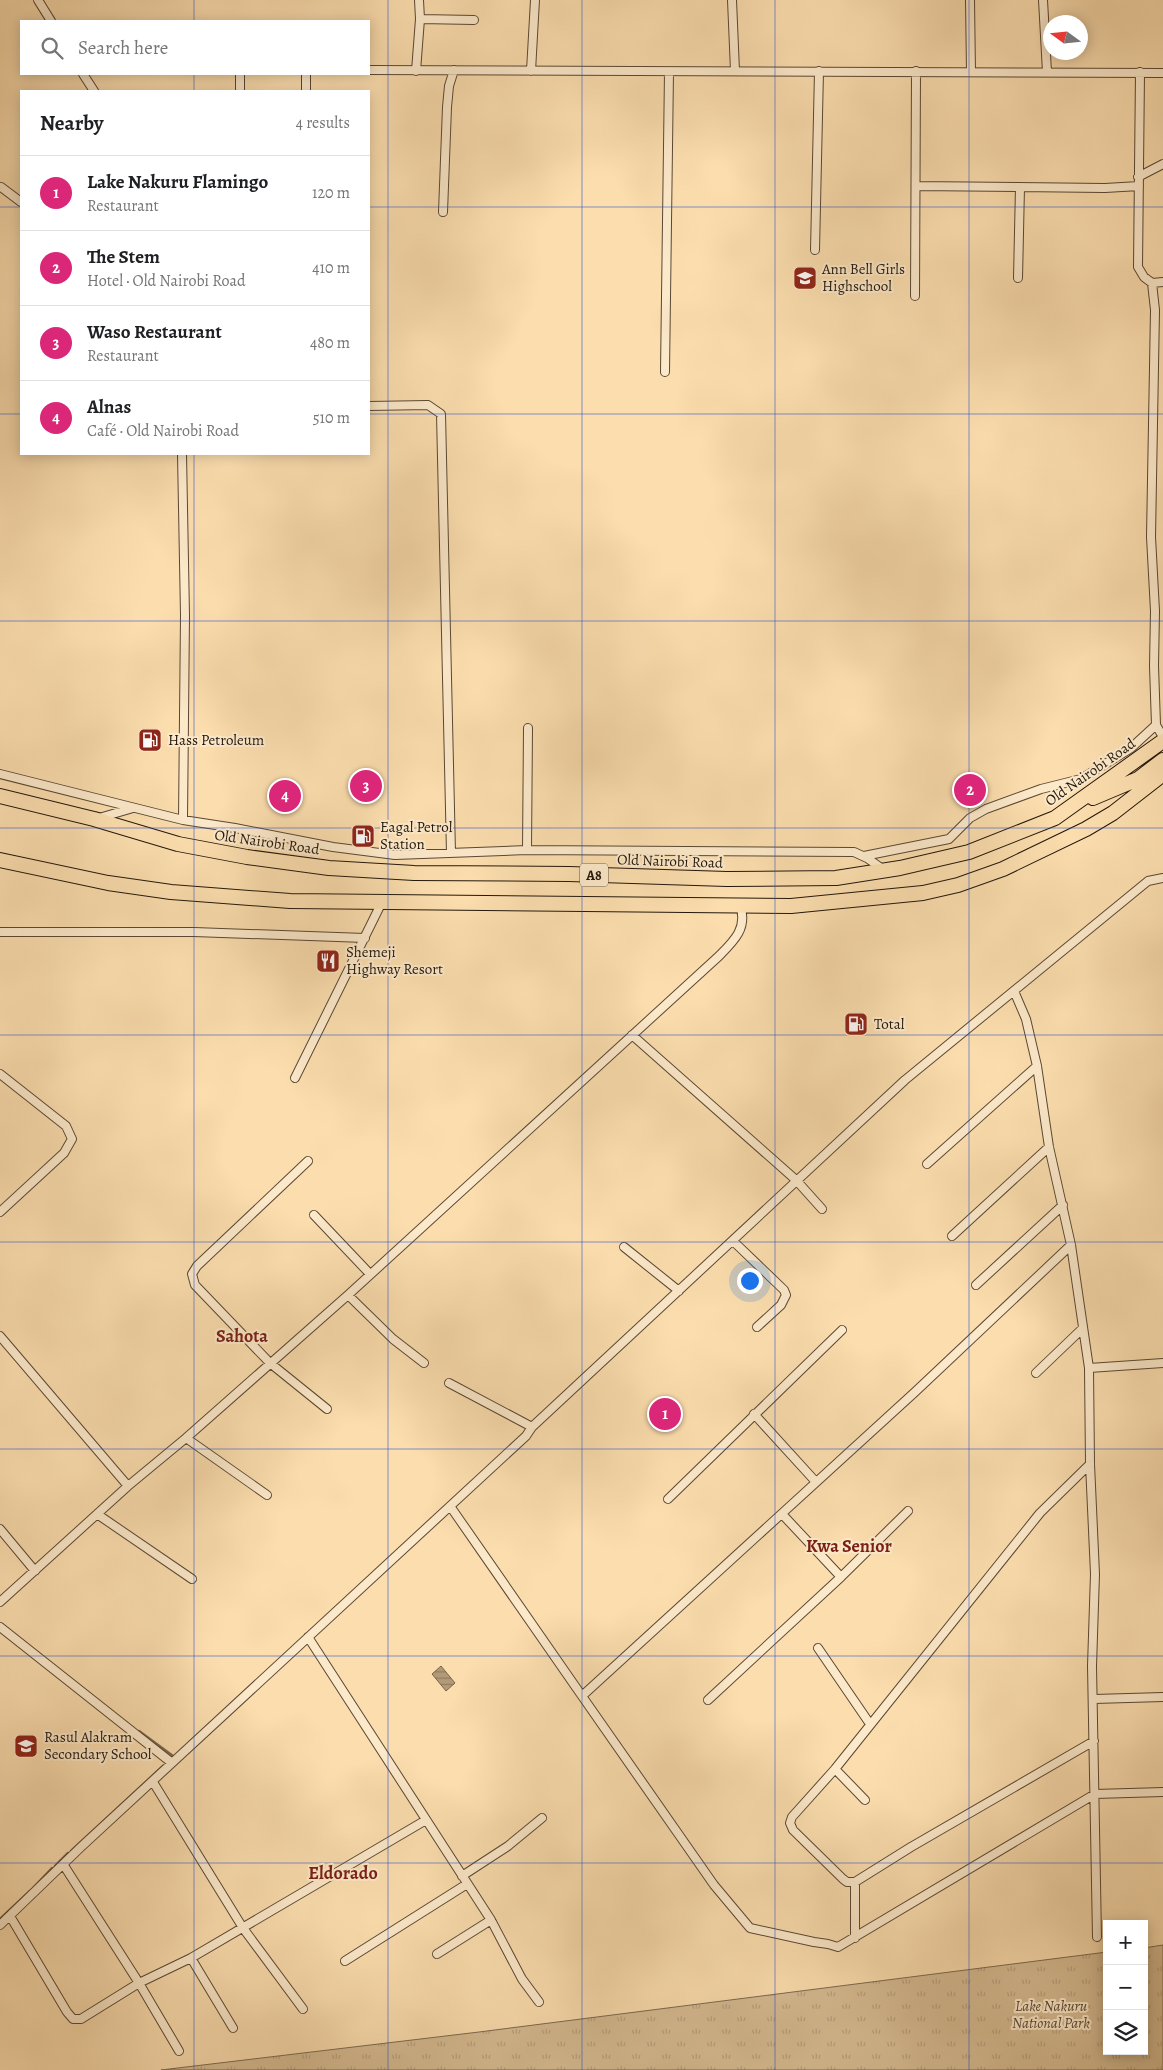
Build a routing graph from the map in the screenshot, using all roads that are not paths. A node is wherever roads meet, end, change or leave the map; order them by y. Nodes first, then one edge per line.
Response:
1 (38, 0) edge
2 (419, 0) edge
3 (535, 0) edge
4 (732, 0) edge
5 (970, 0) edge
6 (1043, 0) edge
7 (420, 19) junction
8 (50, 20) edge
9 (474, 20) dead end
10 (370, 70) edge
11 (454, 70) junction
12 (416, 71) junction
13 (531, 71) junction
14 (735, 71) junction
15 (819, 71) junction
16 (916, 71) junction
17 (668, 72) junction
18 (971, 72) junction
19 (1047, 72) junction
20 (1140, 72) junction
21 (1163, 73) edge
22 (83, 75) edge
23 (240, 75) edge
24 (306, 75) edge
25 (93, 90) edge
26 (240, 90) edge
27 (306, 90) edge
28 (1163, 164) edge
29 (1138, 177) junction
30 (916, 186) junction
31 (1139, 186) junction
32 (2, 187) dead end
33 (1020, 187) junction
34 (20, 201) edge
35 (443, 212) dead end
36 (815, 250) dead end
37 (1018, 278) dead end
38 (1163, 282) edge
39 (1152, 283) junction
40 (915, 296) dead end
41 (665, 372) dead end
42 (370, 406) edge
43 (182, 455) edge
44 (1159, 611) edge
45 (1156, 725) junction
46 (528, 728) dead end
47 (1163, 737) edge
48 (1163, 741) edge
49 (1163, 760) edge
50 (0, 774) edge
51 (1163, 774) edge
52 (0, 796) edge
53 (1078, 802) junction
54 (133, 808) junction
55 (1055, 818) junction
56 (94, 819) junction
57 (183, 820) junction
58 (1061, 841) junction
59 (527, 850) junction
60 (451, 853) junction
61 (864, 856) junction
62 (0, 860) edge
63 (885, 871) junction
64 (1163, 878) edge
65 (382, 902) junction
66 (740, 906) junction
67 (0, 932) edge
68 (364, 938) junction
69 (1014, 991) junction
70 (632, 1035) junction
71 (1037, 1066) junction
72 (0, 1074) edge
73 (295, 1078) dead end
74 (1049, 1147) junction
75 (308, 1161) dead end
76 (927, 1164) dead end
77 (796, 1180) junction
78 (1063, 1205) junction
79 (822, 1208) dead end
80 (0, 1212) edge
81 (314, 1215) dead end
82 (952, 1236) dead end
83 (733, 1241) junction
84 (1071, 1245) junction
85 (624, 1247) dead end
86 (370, 1274) junction
87 (976, 1285) dead end
88 (679, 1291) junction
89 (348, 1295) junction
90 (757, 1327) dead end
91 (1082, 1329) junction
92 (842, 1330) dead end
93 (0, 1336) edge
94 (270, 1363) junction
95 (424, 1363) dead end
96 (1163, 1363) edge
97 (1089, 1368) junction
98 (1036, 1373) dead end
99 (449, 1383) dead end
100 (327, 1409) dead end
101 (754, 1414) junction
102 (532, 1427) junction
103 (186, 1438) junction
104 (1090, 1464) junction
105 (816, 1482) junction
106 (128, 1486) junction
107 (268, 1495) dead end
108 (668, 1499) dead end
109 (450, 1506) junction
110 (908, 1511) dead end
111 (97, 1514) junction
112 (782, 1514) junction
113 (0, 1529) edge
114 (36, 1571) junction
115 (841, 1577) junction
116 (192, 1579) dead end
117 (0, 1602) edge
118 (0, 1627) edge
119 (308, 1637) junction
120 (818, 1648) dead end
121 (582, 1696) junction
122 (1163, 1697) edge
123 (1094, 1699) junction
124 (708, 1700) dead end
125 (870, 1724) junction
126 (1094, 1741) junction
127 (172, 1763) junction
128 (835, 1769) junction
129 (153, 1782) junction
130 (1163, 1792) edge
131 (1095, 1794) junction
132 (865, 1800) dead end
133 (542, 1818) dead end
134 (426, 1820) junction
135 (62, 1864) junction
136 (462, 1876) junction
137 (855, 1882) junction
138 (468, 1884) junction
139 (10, 1916) junction
140 (491, 1920) junction
141 (0, 1925) edge
142 (243, 1928) junction
143 (1098, 1937) dead end
144 (855, 1938) junction
145 (436, 1954) dead end
146 (191, 1958) junction
147 (345, 1961) dead end
148 (139, 1983) junction
149 (539, 2002) dead end
150 (303, 2009) dead end
151 (233, 2028) dead end
152 (179, 2051) dead end

1 - 8 street
2 - 7 street
3 - 13 street
4 - 14 street
5 - 18 street
6 - 19 street
7 - 9 street
7 - 12 street
10 - 12 street
11 - 12 street
11 - 13 street
11 - 35 street
13 - 17 street
14 - 15 street
14 - 17 street
15 - 16 street
15 - 36 street
16 - 18 street
16 - 30 street
17 - 41 street
18 - 19 street
19 - 20 street
20 - 21 street
20 - 29 street
22 - 25 street
23 - 26 street
24 - 27 street
28 - 29 street
29 - 31 street
30 - 33 street
30 - 40 street
31 - 33 street
31 - 39 street
32 - 34 street
33 - 37 street
38 - 39 street
39 - 44 street
42 - 60 street
43 - 57 street
44 - 45 street
45 - 47 street
45 - 61 street
46 - 59 street
48 - 53 highway, Old Nairobi Road / A8
49 - 53 highway
50 - 54 street
51 - 58 highway, A8
52 - 56 highway, Old Nairobi Road / A8
53 - 55 highway, Old Nairobi Road / A8
54 - 56 street
54 - 57 street
55 - 58 highway
55 - 63 highway, Old Nairobi Road / A8
56 - 63 highway, Old Nairobi Road / A8
57 - 60 street
58 - 66 highway, A8
59 - 60 street
59 - 61 street
61 - 63 street
62 - 65 highway, A8
64 - 69 street
65 - 66 highway, A8
65 - 68 street
66 - 70 street
67 - 68 street
68 - 73 street
69 - 71 street
69 - 77 street
70 - 77 street
70 - 86 street
71 - 74 street
71 - 76 street
72 - 80 street
74 - 78 street
74 - 82 street
75 - 94 street
77 - 79 street
77 - 83 street
78 - 84 street
78 - 87 street
81 - 86 street
83 - 88 street
83 - 90 street
84 - 91 street
84 - 105 street
85 - 88 street
86 - 89 street
88 - 102 street
89 - 94 street
89 - 95 street
91 - 97 street
91 - 98 street
92 - 101 street
93 - 106 street
94 - 100 street
94 - 103 street
96 - 97 street
97 - 104 street
99 - 102 street
101 - 105 street
101 - 108 street
102 - 109 street
103 - 106 street
103 - 107 street
104 - 123 street
104 - 125 street
105 - 112 street
106 - 111 street
109 - 119 street
109 - 121 street
110 - 115 street
111 - 114 street
111 - 116 street
112 - 115 street
112 - 121 street
113 - 114 street
114 - 117 street
115 - 124 street
118 - 127 street
119 - 127 street
119 - 134 street
120 - 125 street
121 - 144 street
122 - 123 street
123 - 126 street
125 - 128 street
126 - 131 street
126 - 137 street
127 - 129 street
128 - 132 street
128 - 137 street
129 - 135 street
129 - 142 street
130 - 131 street
131 - 143 street
131 - 144 street
133 - 136 street
134 - 136 street
134 - 142 street
135 - 139 street
135 - 148 street
136 - 138 street
137 - 144 street
138 - 140 street
138 - 147 street
139 - 141 street
139 - 148 street
140 - 145 street
140 - 149 street
142 - 146 street
142 - 150 street
146 - 148 street
146 - 151 street
148 - 152 street

